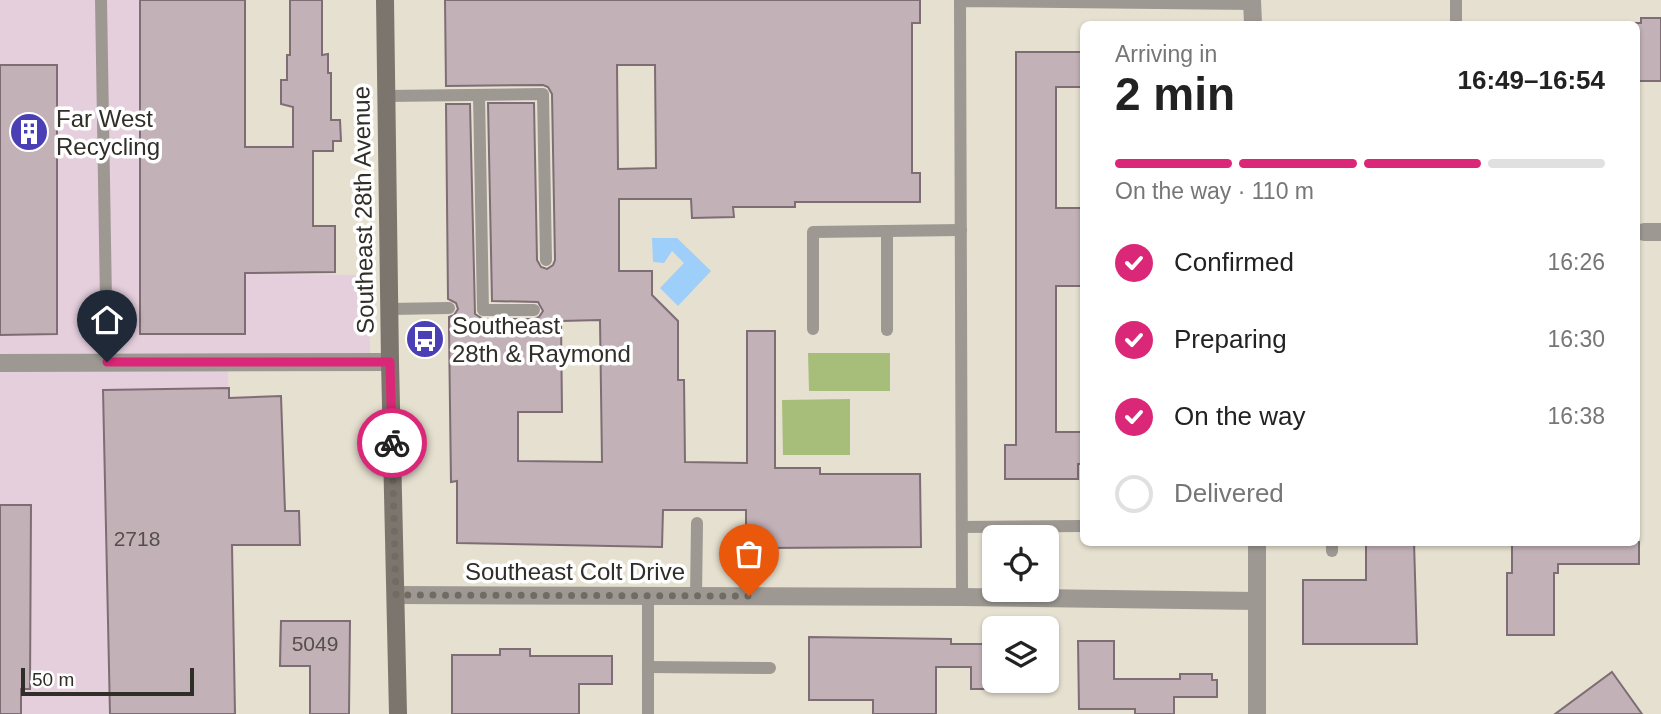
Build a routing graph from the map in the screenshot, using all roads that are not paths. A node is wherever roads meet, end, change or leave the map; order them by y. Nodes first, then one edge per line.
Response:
1 (102, 0) edge
2 (385, 0) edge
3 (1456, 0) edge
4 (1252, 2) edge
5 (1253, 21) edge
6 (1456, 21) edge
7 (479, 95) junction
8 (386, 96) junction
9 (961, 230) junction
10 (887, 232) junction
11 (546, 260) dead end
12 (449, 308) dead end
13 (390, 309) junction
14 (534, 310) dead end
15 (813, 329) dead end
16 (887, 330) dead end
17 (107, 362) junction
18 (390, 362) junction
19 (0, 363) edge
20 (697, 523) dead end
21 (1080, 526) edge
22 (962, 527) junction
23 (1257, 546) edge
24 (396, 595) junction
25 (648, 596) junction
26 (696, 596) junction
27 (962, 597) junction
28 (1257, 601) junction
29 (648, 667) junction
30 (770, 668) dead end
31 (398, 714) edge
32 (648, 714) edge
33 (1257, 714) edge

1 - 17 lane
2 - 8 street, Southeast 28th Avenue
3 - 6 lane
4 - 5 street
4 - 9 lane
7 - 8 lane
7 - 11 lane
7 - 14 lane
8 - 13 street, Southeast 28th Avenue
9 - 10 lane
9 - 22 lane
10 - 15 lane
10 - 16 lane
12 - 13 lane
13 - 18 street, Southeast 28th Avenue
17 - 18 street
17 - 19 street
18 - 24 street, Southeast 28th Avenue
20 - 26 lane
21 - 22 lane
22 - 27 lane
23 - 28 street
24 - 25 street, Southeast Colt Drive
24 - 31 street, Southeast 28th Avenue
25 - 26 street, Southeast Colt Drive
25 - 29 lane
26 - 27 street, Southeast Colt Drive
27 - 28 street, Southeast Colt Drive
28 - 33 street
29 - 30 lane
29 - 32 lane

